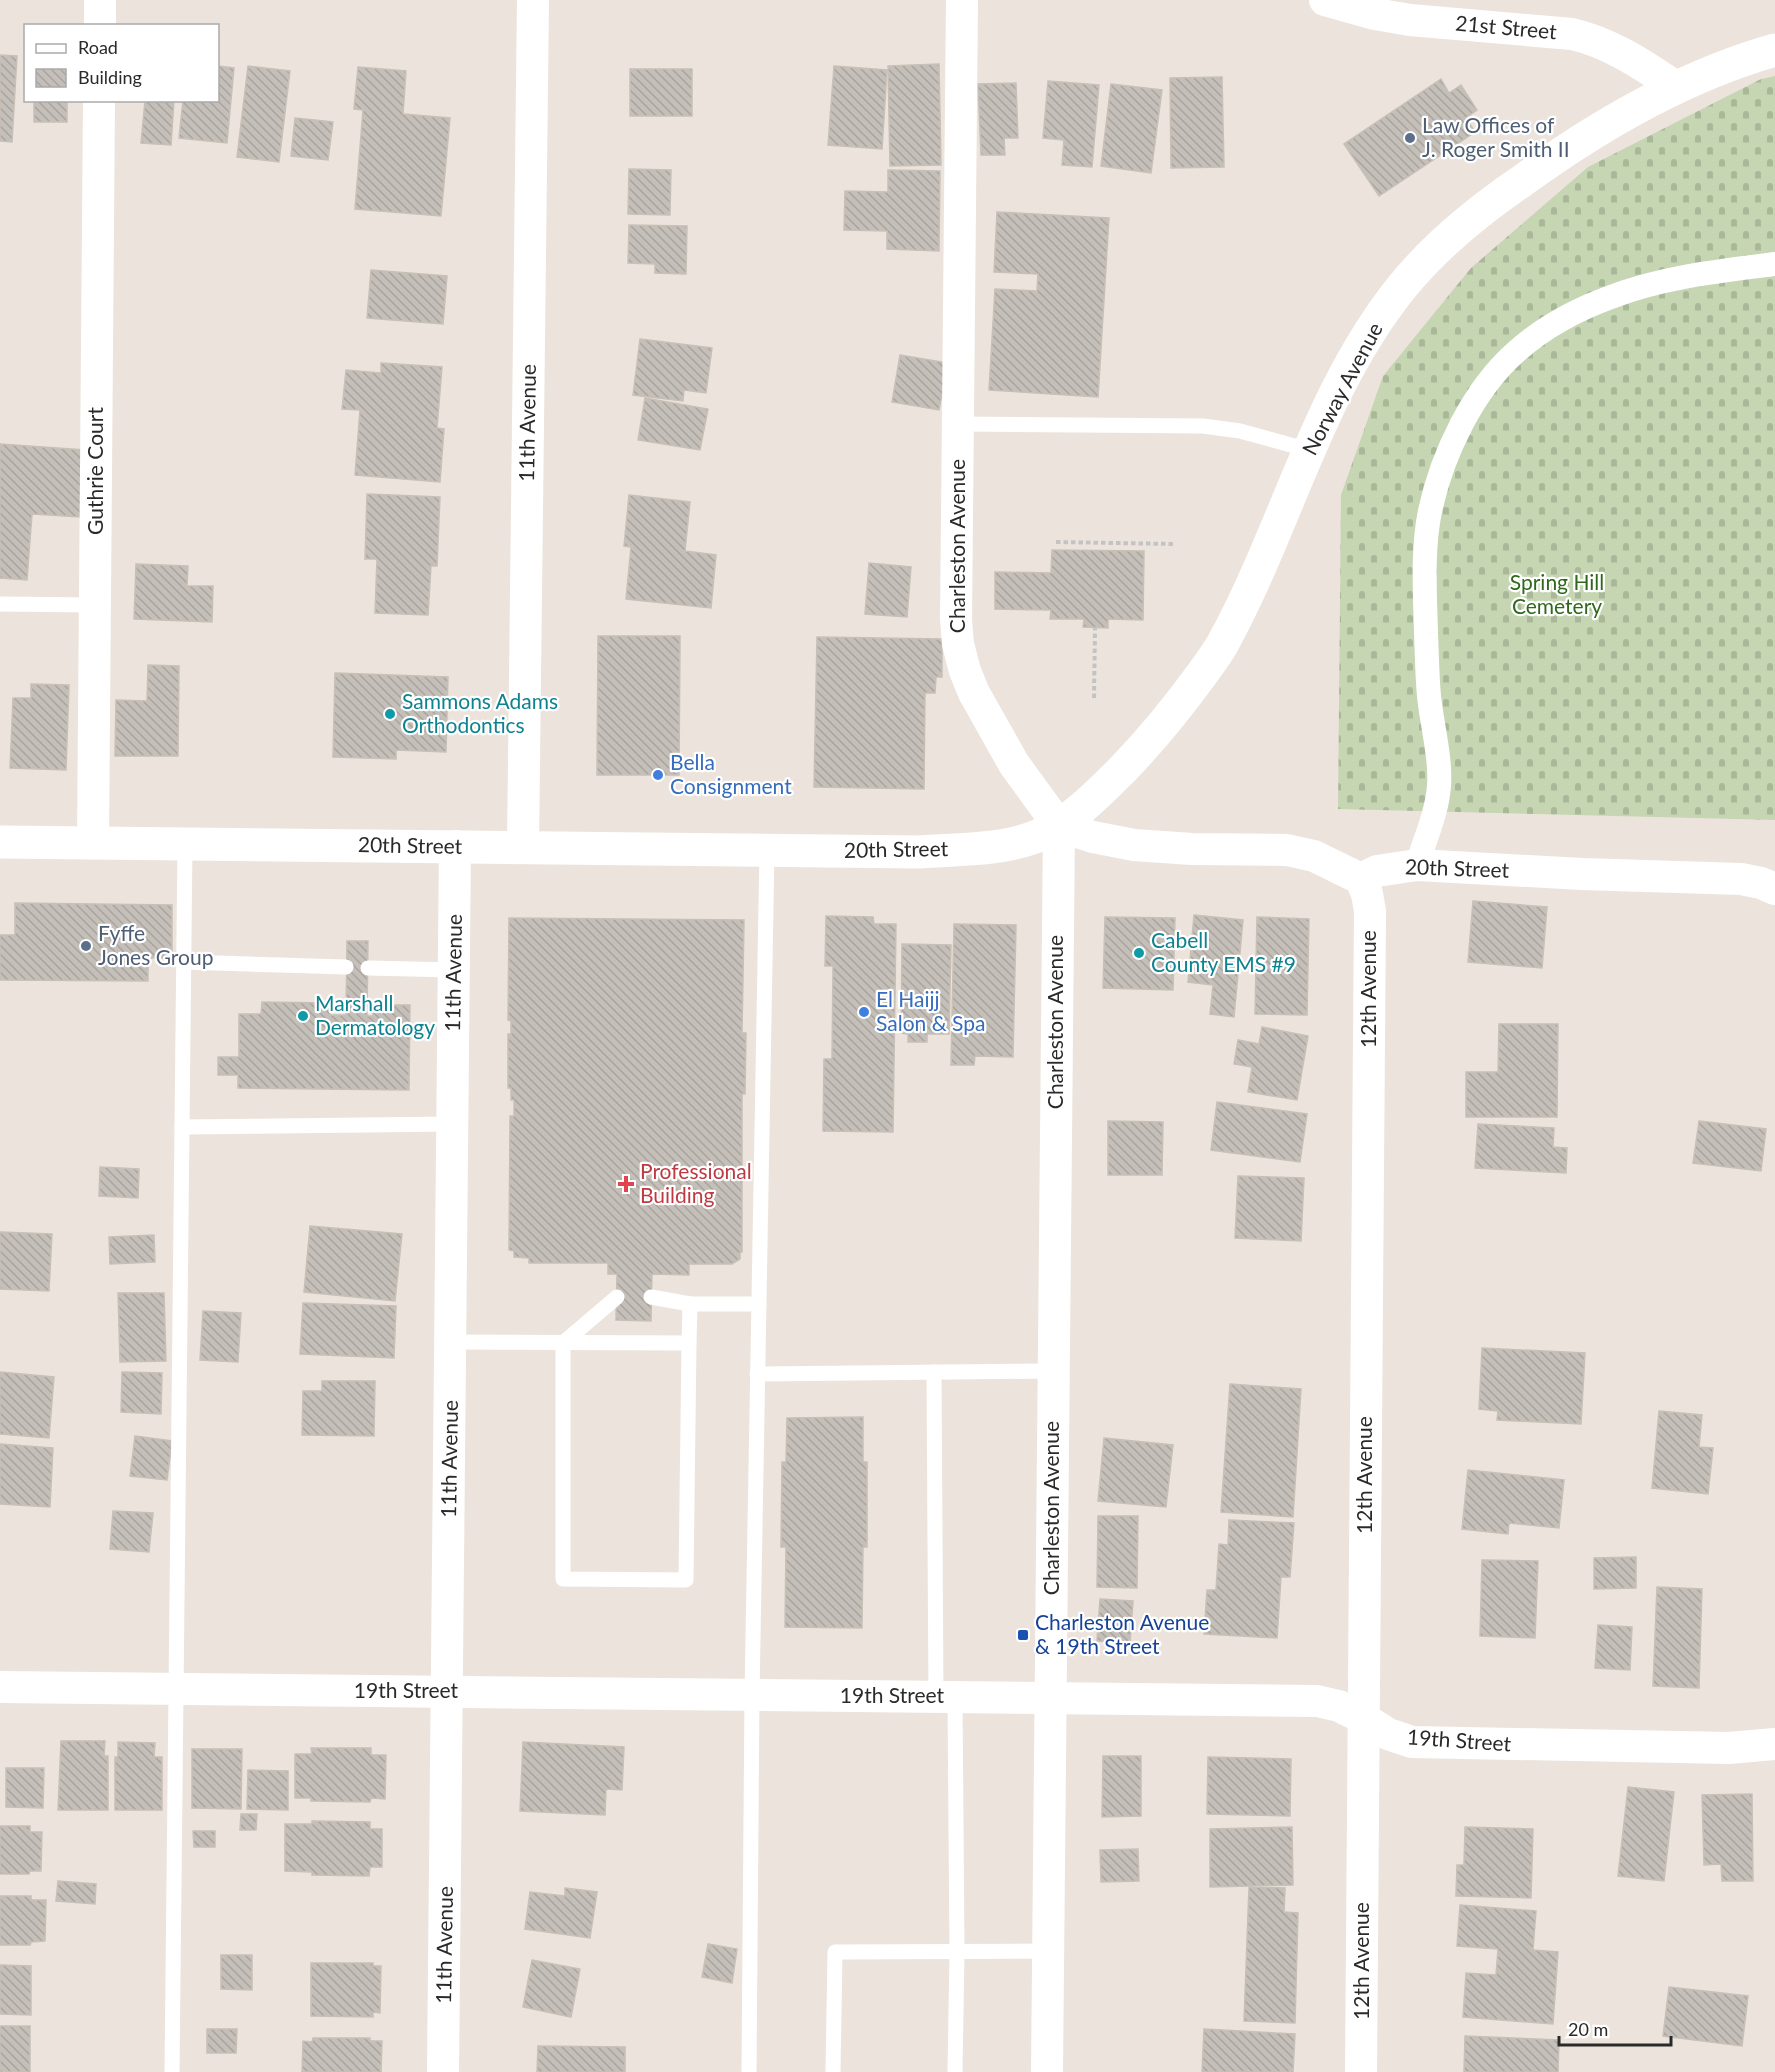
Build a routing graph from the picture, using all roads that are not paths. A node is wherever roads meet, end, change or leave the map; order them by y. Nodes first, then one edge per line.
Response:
1 (100, 0) edge
2 (533, 0) edge
3 (962, 0) edge
4 (1325, 0) edge
5 (100, 24) edge
6 (1775, 50) edge
7 (1676, 87) junction
8 (99, 102) edge
9 (1775, 264) edge
10 (959, 424) junction
11 (1309, 450) junction
12 (0, 604) edge
13 (95, 605) junction
14 (1059, 826) junction
15 (0, 842) edge
16 (93, 843) junction
17 (185, 843) junction
18 (455, 846) junction
19 (523, 847) junction
20 (767, 849) junction
21 (1417, 865) junction
22 (1361, 879) junction
23 (1775, 888) edge
24 (184, 962) junction
25 (346, 967) dead end
26 (368, 968) dead end
27 (454, 970) junction
28 (453, 1124) junction
29 (182, 1127) junction
30 (616, 1297) dead end
31 (651, 1298) dead end
32 (690, 1304) junction
33 (759, 1304) junction
34 (451, 1342) junction
35 (563, 1343) junction
36 (689, 1343) junction
37 (1053, 1371) junction
38 (934, 1372) junction
39 (758, 1374) junction
40 (0, 1688) edge
41 (175, 1689) junction
42 (448, 1691) junction
43 (752, 1695) junction
44 (945, 1697) junction
45 (1050, 1698) junction
46 (1363, 1718) junction
47 (1775, 1744) edge
48 (1048, 1951) junction
49 (957, 1952) junction
50 (172, 2072) edge
51 (443, 2072) edge
52 (749, 2072) edge
53 (833, 2072) edge
54 (955, 2072) edge
55 (1047, 2072) edge
56 (1361, 2072) edge

1 - 5 street
2 - 19 street, 11th Avenue
3 - 10 street, Charleston Avenue
4 - 7 street, 21st Street
6 - 7 main road, Norway Avenue
7 - 11 main road, Norway Avenue
8 - 13 street, Guthrie Court
9 - 21 street
10 - 11 lane
10 - 14 street, Charleston Avenue
11 - 14 main road, Norway Avenue
12 - 13 lane
13 - 16 street, Guthrie Court
14 - 20 main road, 20th Street
14 - 22 street
14 - 37 street, Charleston Avenue
15 - 16 main road, 20th Street
16 - 17 main road, 20th Street
17 - 18 main road, 20th Street
17 - 24 lane
18 - 19 main road, 20th Street
18 - 27 street, 11th Avenue
19 - 20 main road, 20th Street
20 - 33 lane
21 - 22 street, 20th Street
21 - 23 street, 20th Street
22 - 46 street, 12th Avenue
24 - 25 lane
24 - 29 lane
26 - 27 lane
27 - 28 street, 11th Avenue
28 - 29 lane
28 - 34 street, 11th Avenue
29 - 41 lane
30 - 35 lane
31 - 32 lane
32 - 33 lane
32 - 36 lane
33 - 39 lane
34 - 35 lane
34 - 42 street, 11th Avenue
35 - 36 lane
35 - 36 lane
37 - 38 lane
37 - 45 street, Charleston Avenue
38 - 39 lane
38 - 44 lane
39 - 43 lane
40 - 41 street, 19th Street
41 - 42 street, 19th Street
41 - 50 lane
42 - 43 street, 19th Street
42 - 51 street, 11th Avenue
43 - 44 street, 19th Street
43 - 52 lane
44 - 45 street, 19th Street
44 - 49 lane
45 - 46 street, 19th Street
45 - 48 street, Charleston Avenue
46 - 47 street, 19th Street
46 - 56 street, 12th Avenue
48 - 49 lane
48 - 55 street, Charleston Avenue
49 - 53 lane
49 - 54 lane

